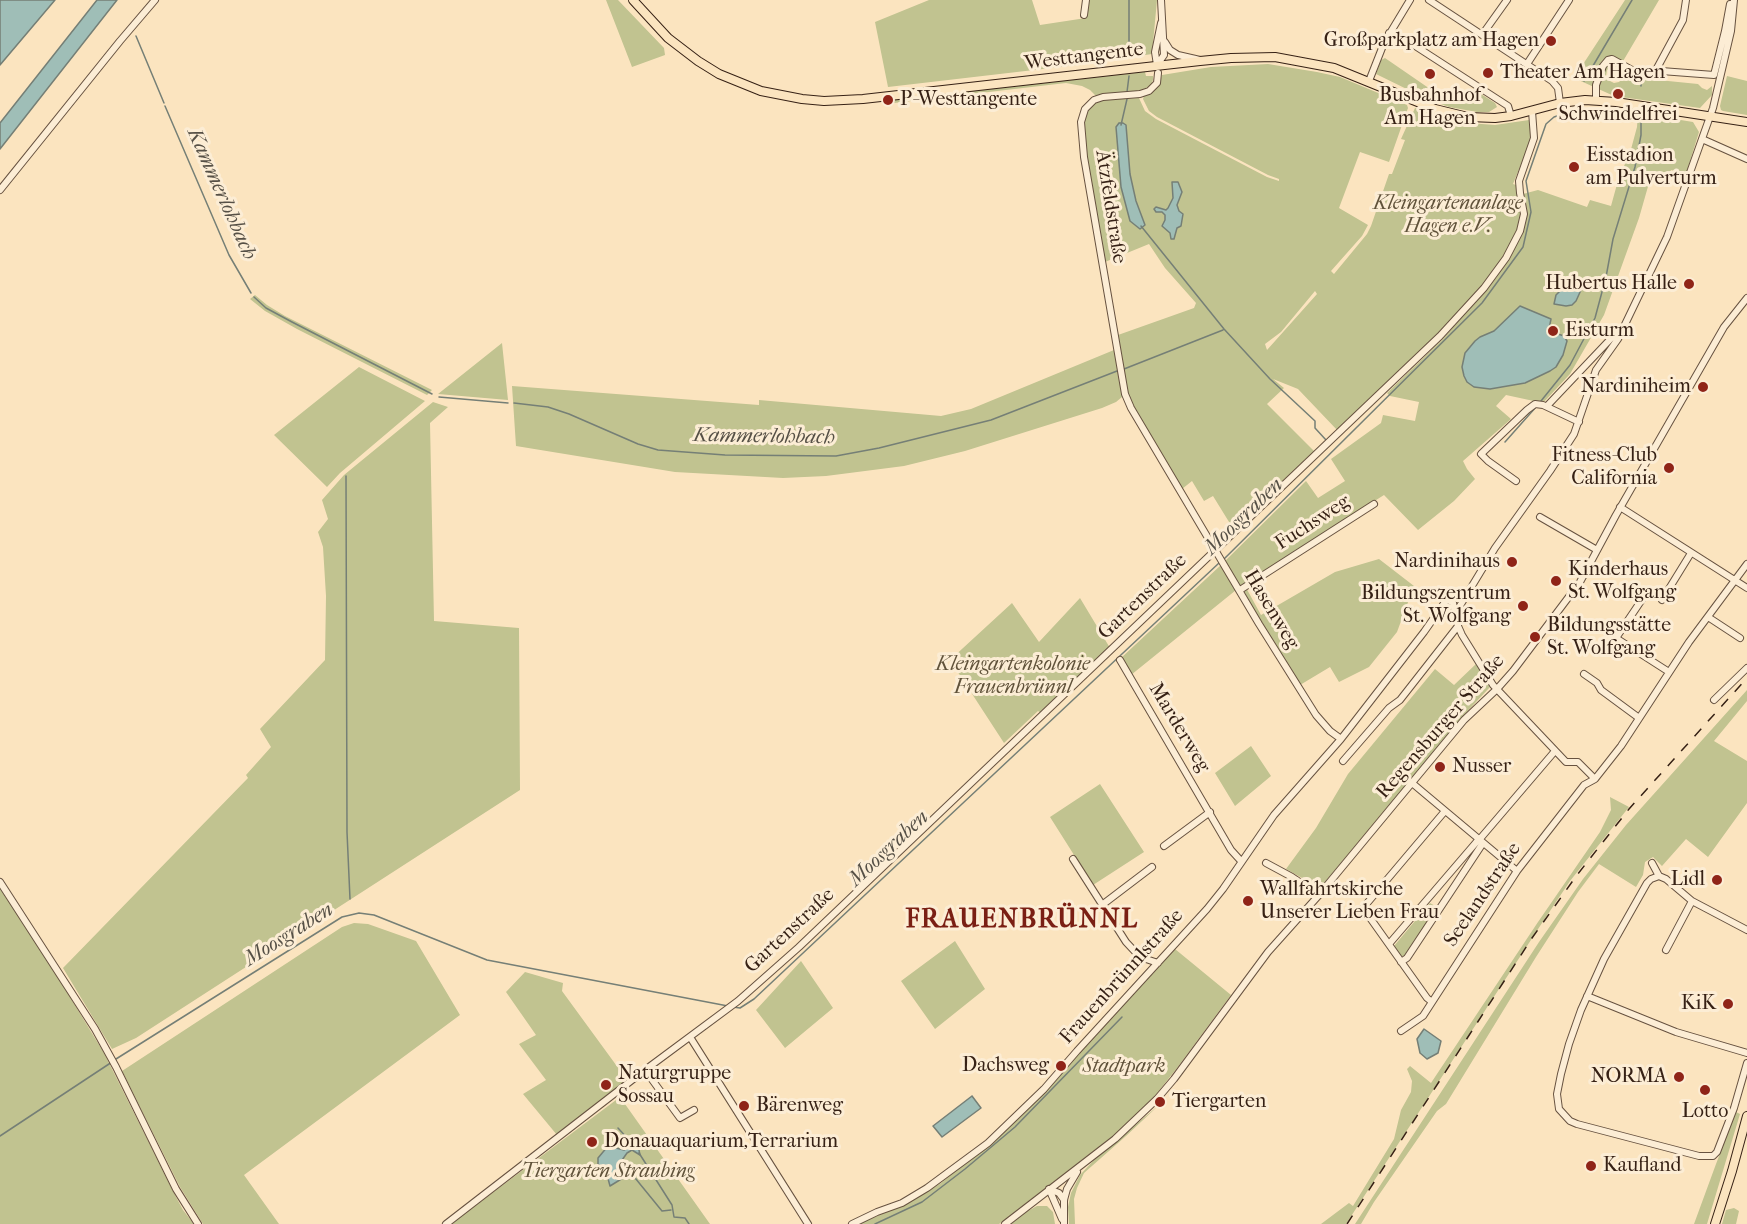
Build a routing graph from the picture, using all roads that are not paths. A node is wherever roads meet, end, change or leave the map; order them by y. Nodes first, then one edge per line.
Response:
1 (155, 0) edge
2 (633, 0) edge
3 (1086, 0) edge
4 (1161, 0) edge
5 (1410, 0) edge
6 (1429, 0) edge
7 (1507, 0) edge
8 (1569, 0) edge
9 (1686, 0) edge
10 (1732, 0) edge
11 (1163, 11) junction
12 (1084, 15) dead end
13 (1728, 31) junction
14 (1389, 33) junction
15 (1482, 35) junction
16 (1164, 41) junction
17 (1200, 61) junction
18 (1527, 64) junction
19 (1157, 69) junction
20 (1656, 70) junction
21 (1369, 81) junction
22 (1596, 100) junction
23 (1560, 103) junction
24 (1532, 111) junction
25 (1511, 116) junction
26 (1710, 117) junction
27 (1747, 122) edge
28 (1702, 139) junction
29 (1747, 159) edge
30 (0, 190) edge
31 (1747, 297) edge
32 (1624, 324) junction
33 (1126, 399) joint
34 (1541, 405) junction
35 (1579, 422) junction
36 (1516, 481) dead end
37 (1374, 504) dead end
38 (1620, 507) junction
39 (1540, 517) dead end
40 (1216, 550) junction
41 (1597, 550) junction
42 (1691, 553) junction
43 (1747, 564) edge
44 (1735, 580) junction
45 (1747, 588) edge
46 (1240, 590) junction
47 (1643, 598) dead end
48 (1662, 600) dead end
49 (1455, 614) junction
50 (1708, 617) junction
51 (1458, 626) junction
52 (1740, 638) dead end
53 (1120, 660) dead end
54 (1747, 668) edge
55 (1669, 672) junction
56 (1584, 674) dead end
57 (1497, 689) junction
58 (1714, 700) dead end
59 (1639, 718) junction
60 (1341, 739) junction
61 (1555, 751) junction
62 (1343, 761) dead end
63 (1595, 779) junction
64 (1412, 783) junction
65 (1445, 811) junction
66 (1210, 812) junction
67 (1480, 841) junction
68 (1164, 846) dead end
69 (1072, 859) dead end
70 (1241, 861) junction
71 (1266, 863) dead end
72 (1652, 863) dead end
73 (1152, 867) dead end
74 (1517, 871) junction
75 (1659, 876) junction
76 (0, 882) edge
77 (1319, 895) junction
78 (1692, 901) junction
79 (1102, 905) junction
80 (1747, 930) edge
81 (1389, 944) junction
82 (1666, 950) dead end
83 (1401, 962) junction
84 (1158, 963) junction
85 (1587, 996) junction
86 (1432, 1002) junction
87 (1401, 1031) dead end
88 (690, 1037) junction
89 (1747, 1053) edge
90 (1747, 1063) edge
91 (645, 1070) junction
92 (694, 1110) dead end
93 (1747, 1116) edge
94 (1743, 1148) edge
95 (1083, 1164) junction
96 (1049, 1189) junction
97 (1064, 1200) junction
98 (1064, 1223) edge
99 (198, 1224) edge
100 (446, 1224) edge
101 (808, 1224) edge
102 (852, 1224) edge
103 (1005, 1224) edge
104 (1715, 1224) edge

1 - 30 street
2 - 19 main road, Westtangente
3 - 12 street
4 - 11 street
5 - 14 street
6 - 15 street
7 - 15 street
8 - 18 street
9 - 20 street
10 - 13 street
11 - 16 street
11 - 19 street
13 - 20 street
13 - 26 street
14 - 21 street
14 - 25 street
15 - 18 street
16 - 17 street
16 - 19 street
17 - 19 main road, Westtangente
17 - 21 main road, Westtangente
18 - 23 street
19 - 33 street, Ätzfeldstraße
20 - 22 street
21 - 25 main road, Westtangente
22 - 23 main road, Westtangente
22 - 26 main road, Westtangente
23 - 24 main road, Westtangente
24 - 25 main road, Westtangente
24 - 40 street, Gartenstraße
26 - 27 main road, Westtangente
26 - 28 street
28 - 29 street
28 - 32 street
31 - 38 street, Regensburger Straße
32 - 34 street
32 - 35 street
33 - 40 street, Hasenweg
34 - 35 street
34 - 36 street
35 - 49 street
37 - 46 street, Fuchsweg
38 - 41 street, Regensburger Straße
38 - 42 street
39 - 41 street
40 - 46 street, Hasenweg
40 - 88 street, Gartenstraße
41 - 57 street, Regensburger Straße
42 - 44 street
42 - 48 street
43 - 44 street, Seelandstraße
44 - 45 street
44 - 50 street, Seelandstraße
46 - 60 street, Hasenweg
47 - 55 street
49 - 51 street
49 - 60 street, Frauenbrünnlstraße
50 - 52 street
50 - 55 street, Seelandstraße
51 - 57 street
51 - 62 street
53 - 66 street, Marderweg
54 - 58 street
55 - 59 street, Seelandstraße
56 - 59 street
57 - 61 street
57 - 64 street, Regensburger Straße
59 - 63 street, Seelandstraße
60 - 70 street, Frauenbrünnlstraße
61 - 63 street
61 - 67 street
63 - 74 street, Seelandstraße
64 - 65 street
64 - 77 street, Regensburger Straße
65 - 67 street
65 - 81 street
66 - 68 street
66 - 70 street, Marderweg
67 - 74 street
67 - 81 street
67 - 83 street
69 - 79 street
70 - 84 street, Frauenbrünnlstraße
71 - 77 street
72 - 75 street
73 - 79 street
74 - 86 street, Seelandstraße
75 - 78 street
75 - 85 street
76 - 99 street
77 - 95 street, Regensburger Straße
78 - 80 street
78 - 82 street
79 - 84 street
81 - 83 street
83 - 86 street
84 - 102 street, Frauenbrünnlstraße
85 - 89 street
85 - 90 street
86 - 87 street, Seelandstraße
88 - 91 street, Gartenstraße
88 - 101 street
91 - 92 street
91 - 100 street, Gartenstraße
93 - 94 main road
94 - 104 main road
95 - 96 street, Regensburger Straße
95 - 97 street
96 - 97 street
96 - 98 street
96 - 103 street, Regensburger Straße
97 - 98 street

